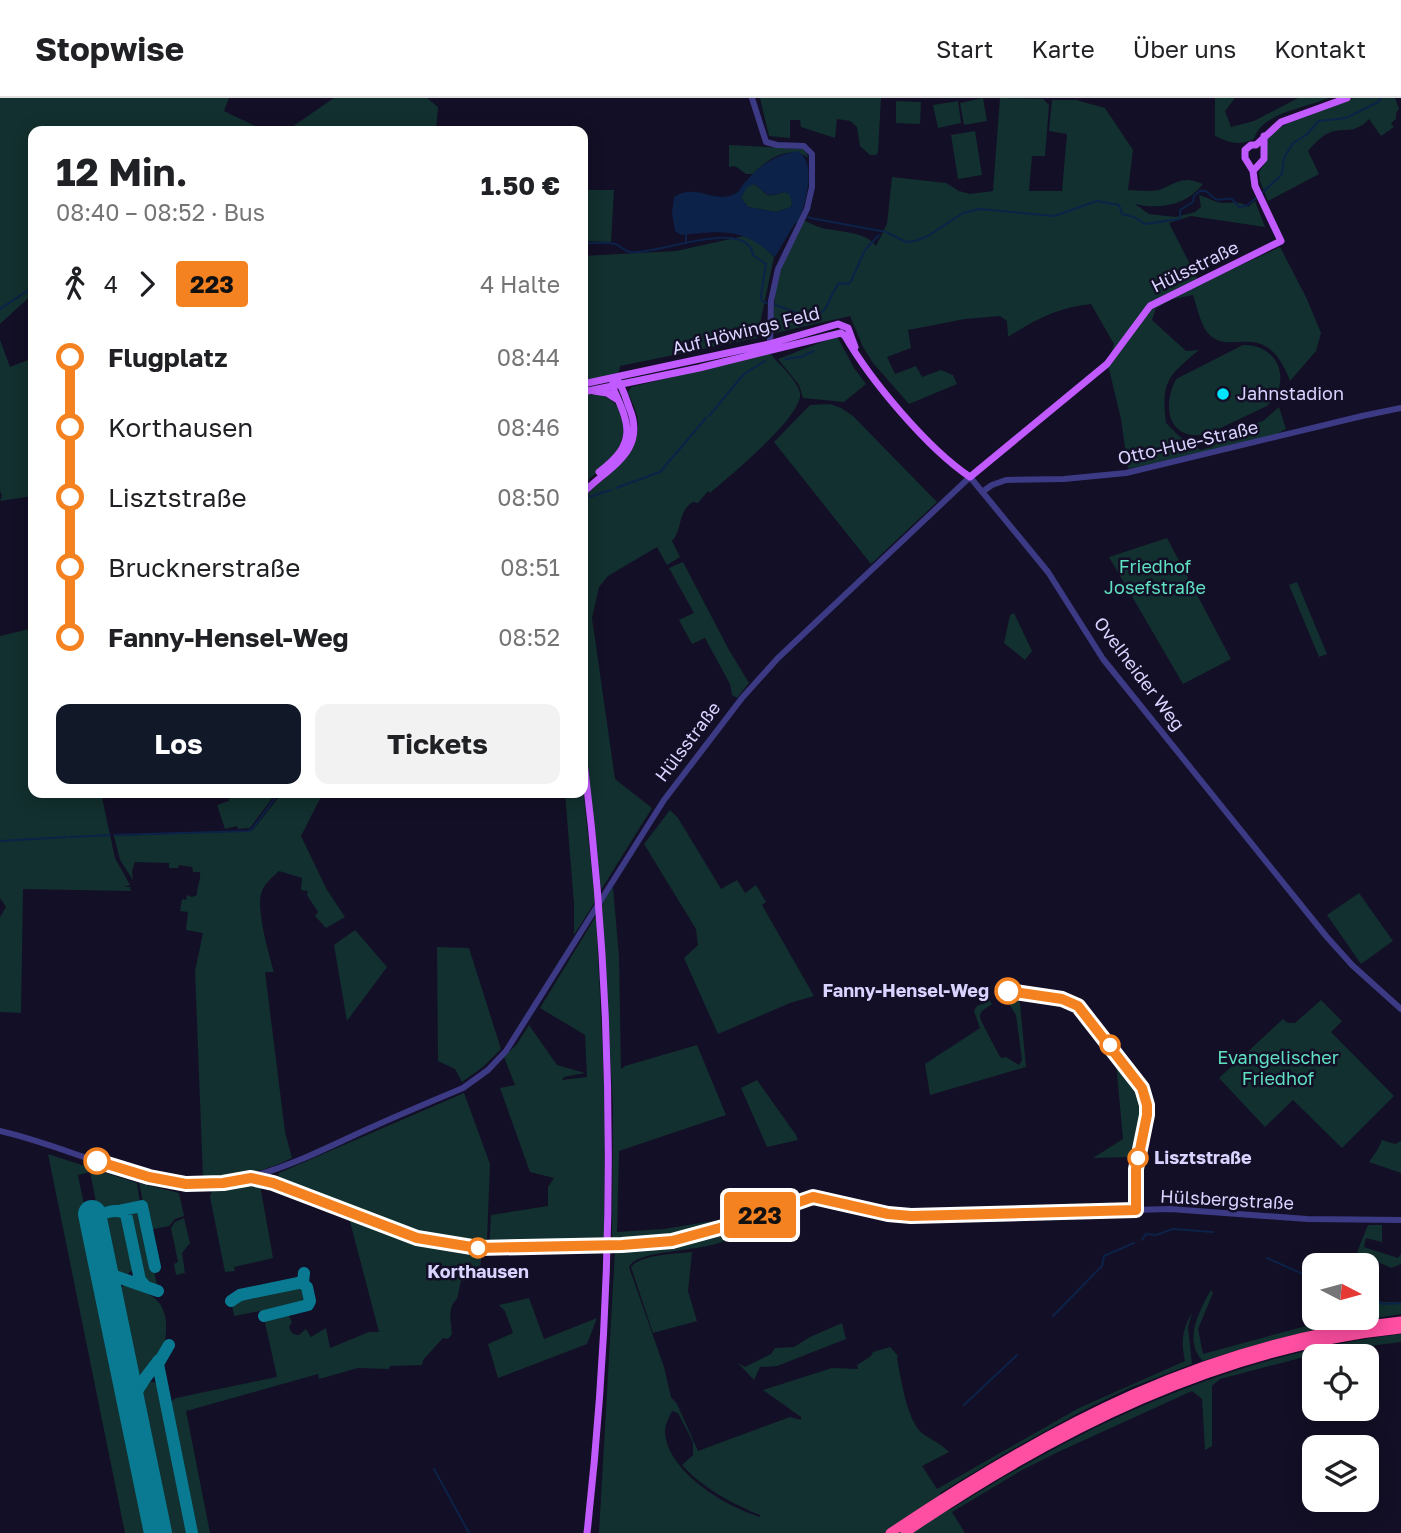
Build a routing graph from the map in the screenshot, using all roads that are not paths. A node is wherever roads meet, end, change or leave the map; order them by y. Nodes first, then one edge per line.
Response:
1 (752, 98) edge
2 (1347, 98) edge
3 (1259, 147) junction
4 (1252, 166) junction
5 (770, 347) junction
6 (857, 355) joint
7 (616, 383) junction
8 (588, 384) edge
9 (588, 390) edge
10 (588, 391) edge
11 (618, 400) junction
12 (1401, 408) edge
13 (970, 477) junction
14 (588, 482) edge
15 (588, 489) edge
16 (982, 492) junction
17 (588, 798) edge
18 (1401, 1009) edge
19 (0, 1131) edge
20 (269, 1173) junction
21 (251, 1178) junction
22 (273, 1183) junction
23 (1401, 1220) edge
24 (1401, 1321) edge
25 (1401, 1329) edge
26 (587, 1533) edge
27 (890, 1533) edge
28 (905, 1533) edge

1 - 5 street
2 - 3 main road
3 - 4 main road
3 - 4 main road
4 - 13 main road, Hülsstraße
5 - 6 main road, Auf Höwings Feld
5 - 7 main road, Auf Höwings Feld
6 - 13 main road, Ovelheider Weg
7 - 8 main road, Auf Höwings Feld
7 - 9 main road, Auf Höwings Feld
7 - 11 main road
7 - 15 main road
10 - 11 main road
11 - 14 main road
12 - 16 street, Otto-Hue-Straße
13 - 16 street, Ovelheider Weg
13 - 20 street, Hülsstraße
16 - 18 street, Ovelheider Weg
17 - 26 main road
19 - 21 street, Hülsstraße
20 - 21 street, Hülsstraße
20 - 22 street
21 - 22 street, Hülsbergstraße
22 - 23 street, Hülsbergstraße
24 - 27 highway
25 - 28 highway

